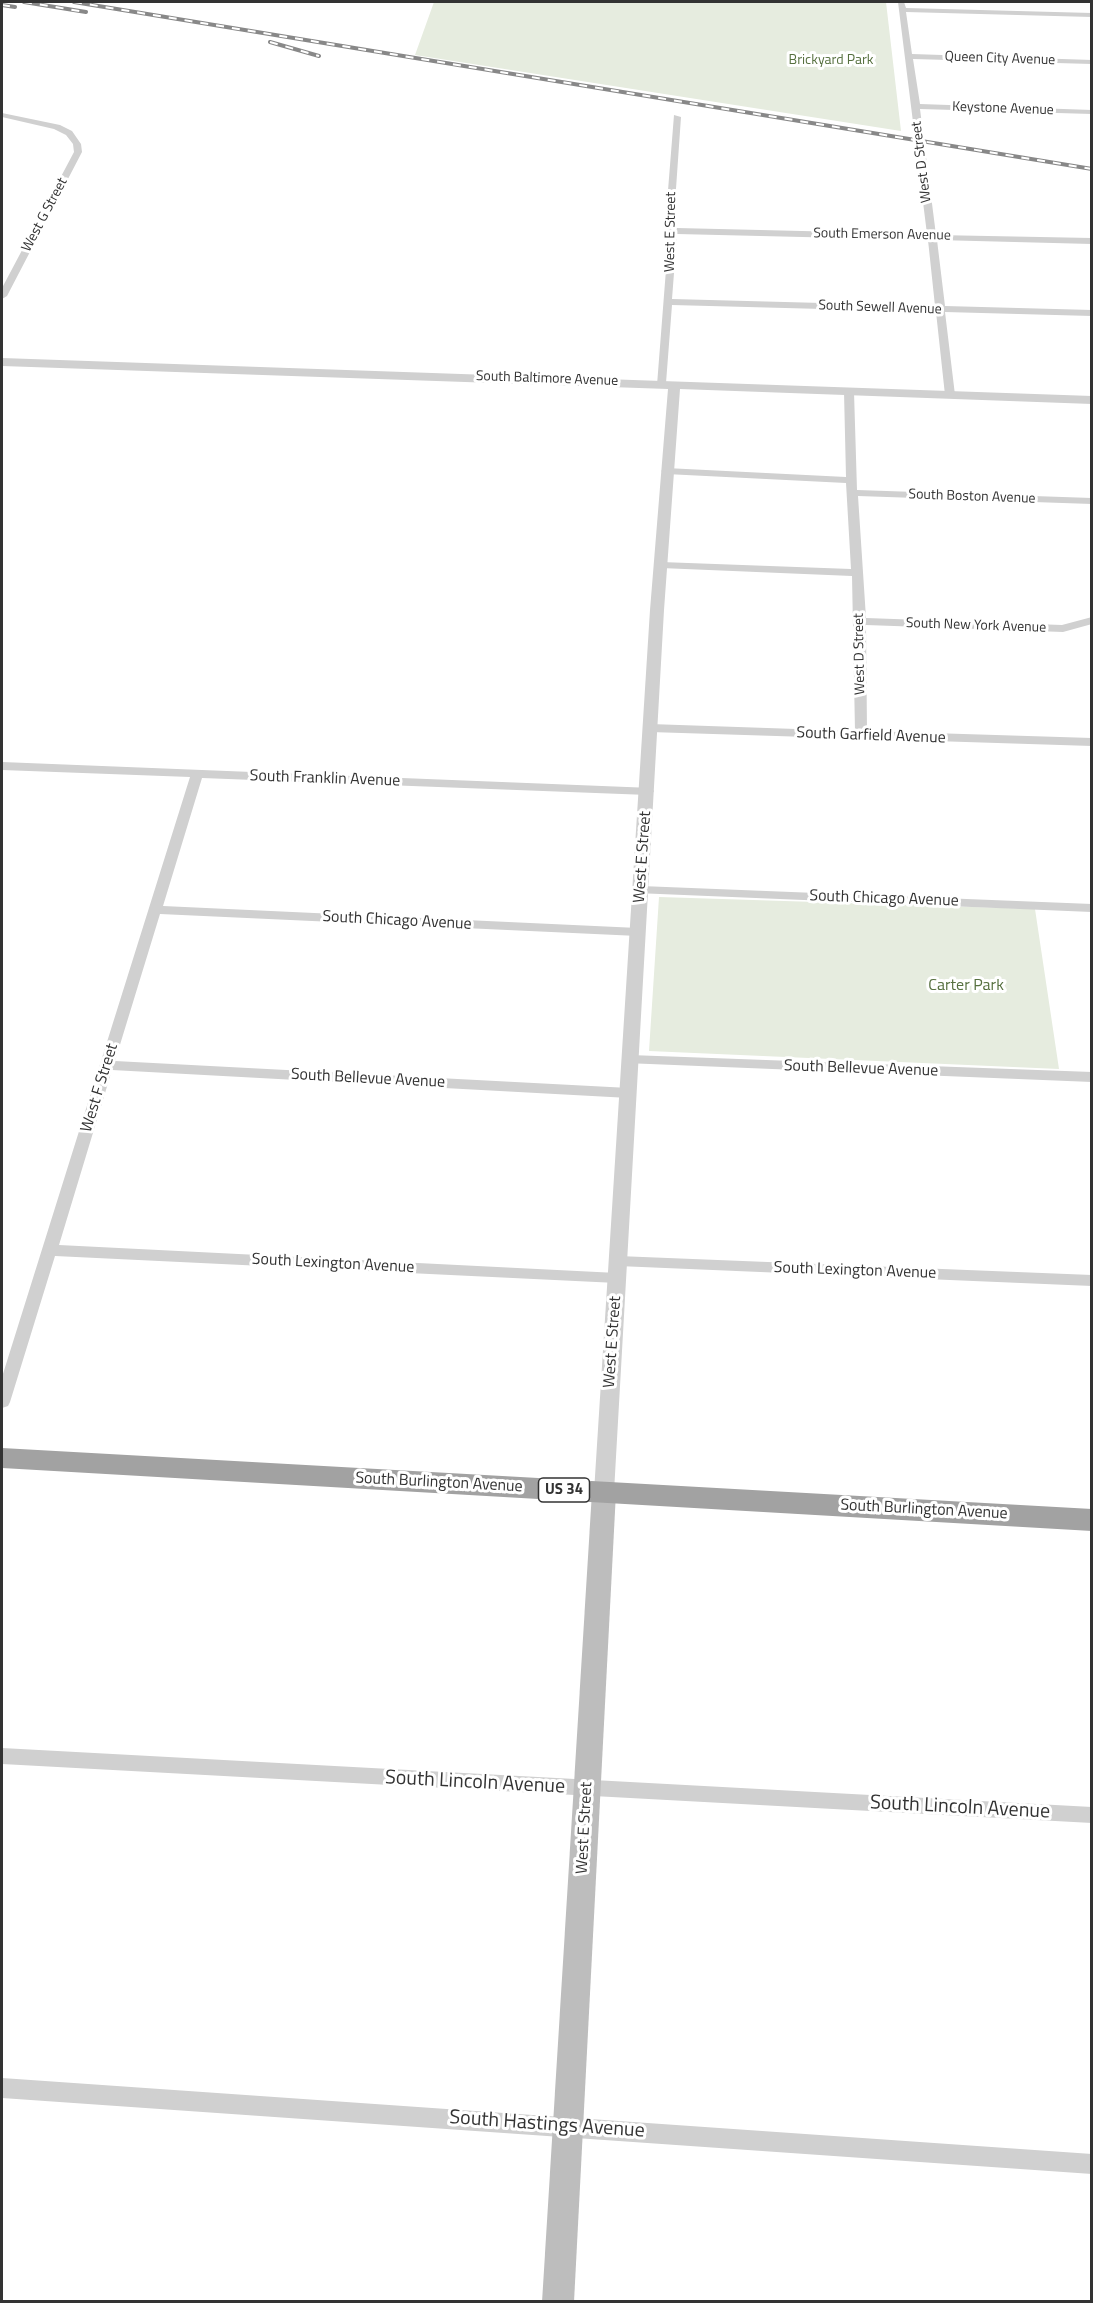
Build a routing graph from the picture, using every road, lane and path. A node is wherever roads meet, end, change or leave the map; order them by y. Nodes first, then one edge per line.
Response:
1 (902, 6) edge
2 (1092, 15) edge
3 (908, 56) junction
4 (1092, 62) edge
5 (915, 106) junction
6 (1092, 112) edge
7 (2, 115) edge
8 (677, 117) dead end
9 (673, 231) junction
10 (930, 236) junction
11 (1092, 241) edge
12 (2, 296) edge
13 (668, 302) junction
14 (940, 309) junction
15 (1092, 313) edge
16 (2, 362) edge
17 (668, 384) junction
18 (849, 392) junction
19 (950, 395) junction
20 (1092, 400) edge
21 (666, 471) junction
22 (852, 480) junction
23 (853, 493) junction
24 (1092, 501) edge
25 (661, 565) junction
26 (858, 573) junction
27 (1092, 620) edge
28 (860, 621) junction
29 (650, 728) junction
30 (861, 736) junction
31 (1092, 742) edge
32 (2, 766) edge
33 (197, 774) junction
34 (648, 791) junction
35 (641, 890) junction
36 (1092, 908) edge
37 (155, 910) junction
38 (638, 932) junction
39 (630, 1060) junction
40 (107, 1065) junction
41 (1092, 1077) edge
42 (629, 1093) junction
43 (49, 1250) junction
44 (618, 1261) junction
45 (617, 1278) junction
46 (1092, 1281) edge
47 (2, 1402) edge
48 (2, 1458) edge
49 (604, 1492) junction
50 (1092, 1520) edge
51 (2, 1756) edge
52 (587, 1789) junction
53 (1092, 1815) edge
54 (2, 2088) edge
55 (568, 2126) junction
56 (1092, 2164) edge
57 (558, 2301) edge

1 - 2 street
1 - 3 street, West D Street
3 - 4 street, Queen City Avenue
3 - 5 street, West D Street
5 - 6 street, Keystone Avenue
5 - 10 street, West D Street
7 - 12 street, West G Street
8 - 9 street, West E Street
9 - 10 street, South Emerson Avenue
9 - 13 street, West E Street
10 - 11 street, South Emerson Avenue
10 - 14 street, West D Street
13 - 14 street, South Sewell Avenue
13 - 17 street, West E Street
14 - 15 street, South Sewell Avenue
14 - 19 street, West D Street
16 - 17 street, South Baltimore Avenue
17 - 18 street, South Baltimore Avenue
17 - 21 street, West E Street
18 - 19 street, South Baltimore Avenue
18 - 22 street, West D Street
19 - 20 street, South Baltimore Avenue
21 - 22 street
21 - 25 street, West E Street
22 - 23 street, West D Street
23 - 24 street, South Boston Avenue
23 - 26 street, West D Street
25 - 26 street
25 - 29 street, West E Street
26 - 28 street, West D Street
27 - 28 street, South New York Avenue
28 - 30 street, West D Street
29 - 30 street, South Garfield Avenue
29 - 34 street, West E Street
30 - 31 street, South Garfield Avenue
32 - 33 street, South Franklin Avenue
33 - 34 street, South Franklin Avenue
33 - 37 street, West F Street
34 - 35 street, West E Street
35 - 36 street, South Chicago Avenue
35 - 38 street, West E Street
37 - 38 street, South Chicago Avenue
37 - 40 street, West F Street
38 - 39 street, West E Street
39 - 41 street, South Bellevue Avenue
39 - 42 street, West E Street
40 - 42 street, South Bellevue Avenue
40 - 43 street, West F Street
42 - 44 street, West E Street
43 - 45 street, South Lexington Avenue
43 - 47 street, West F Street
44 - 45 street, West E Street
44 - 46 street, South Lexington Avenue
45 - 49 street, West E Street
48 - 49 highway, South Burlington Avenue / US 34
49 - 50 highway, South Burlington Avenue / US 34
49 - 52 main road, West E Street
51 - 52 street, South Lincoln Avenue
52 - 53 street, South Lincoln Avenue
52 - 55 main road, West E Street
54 - 55 street, South Hastings Avenue
55 - 56 street, South Hastings Avenue
55 - 57 main road, West E Street

